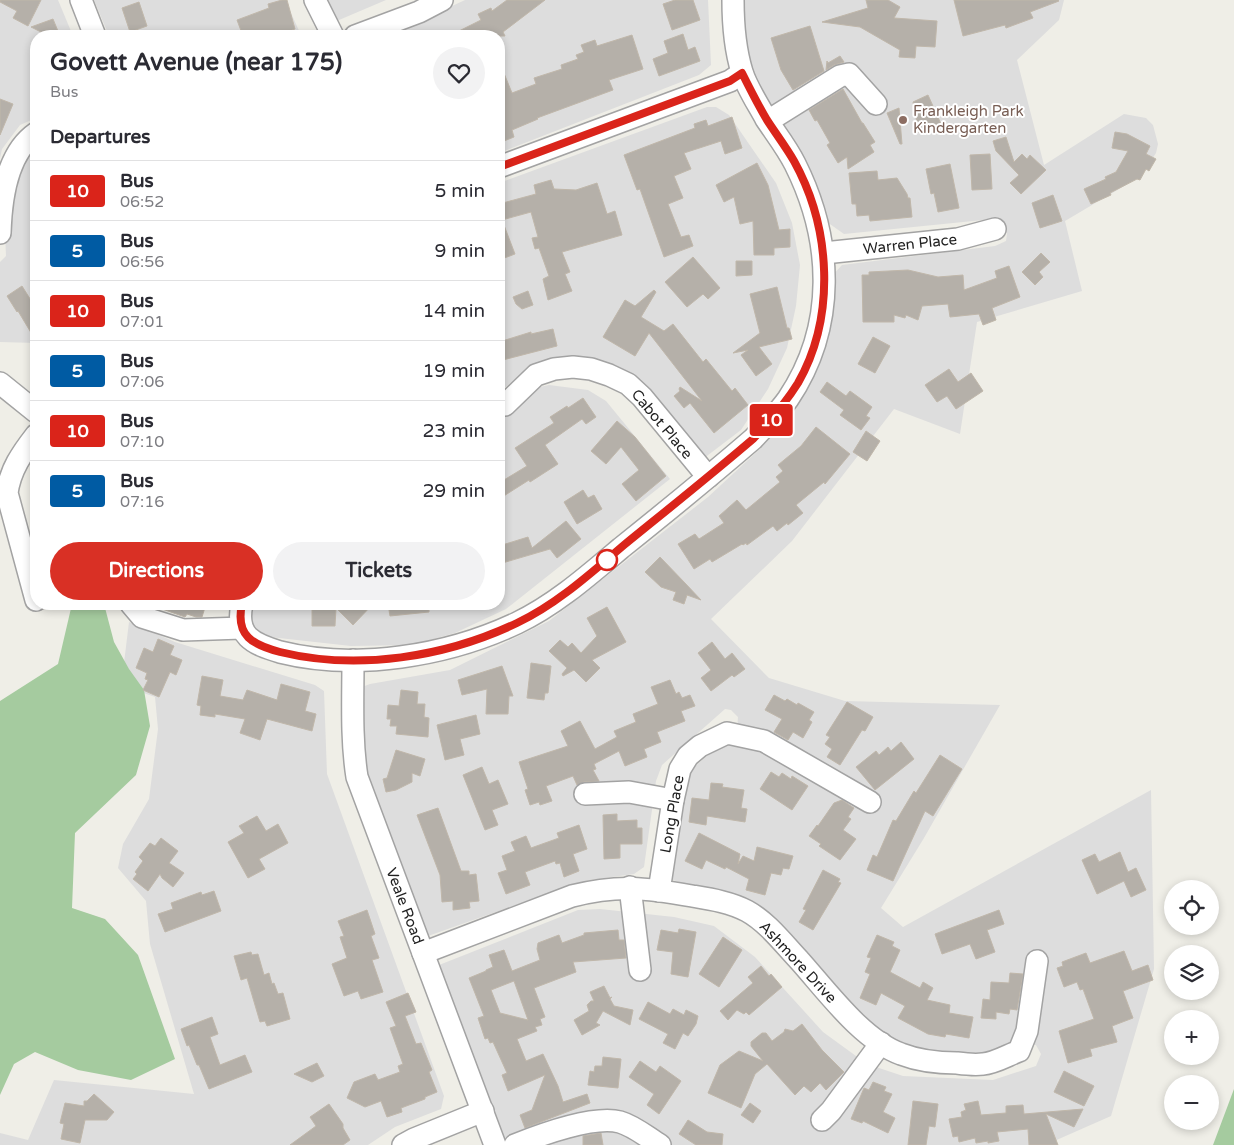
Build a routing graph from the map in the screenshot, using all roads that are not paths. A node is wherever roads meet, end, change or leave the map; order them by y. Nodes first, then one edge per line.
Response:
1 (81, 0) edge
2 (315, 0) edge
3 (442, 0) edge
4 (733, 0) edge
5 (93, 30) edge
6 (331, 30) edge
7 (371, 30) edge
8 (742, 73) junction
9 (876, 104) dead end
10 (768, 121) junction
11 (30, 137) edge
12 (505, 165) edge
13 (995, 229) dead end
14 (0, 233) edge
15 (824, 253) junction
16 (0, 383) edge
17 (505, 405) dead end
18 (30, 407) edge
19 (30, 443) edge
20 (708, 477) junction
21 (30, 578) edge
22 (136, 610) edge
23 (241, 610) edge
24 (242, 628) junction
25 (353, 660) junction
26 (585, 794) dead end
27 (673, 800) junction
28 (870, 802) dead end
29 (630, 887) junction
30 (658, 891) junction
31 (423, 953) junction
32 (1037, 961) dead end
33 (640, 970) dead end
34 (881, 1042) junction
35 (483, 1111) junction
36 (822, 1120) dead end
37 (403, 1145) edge
38 (495, 1145) edge
39 (515, 1145) edge
40 (660, 1145) edge

1 - 5 street
2 - 6 street
3 - 7 street
4 - 8 street
8 - 10 street
8 - 12 street
9 - 10 street
10 - 15 street
11 - 14 street
13 - 15 street, Warren Place
15 - 20 street
16 - 18 street
17 - 20 street, Cabot Place
19 - 21 street
20 - 25 street
22 - 24 street
23 - 24 street
24 - 25 street
25 - 31 street, Veale Road
26 - 27 street
27 - 28 street, Long Place
27 - 30 street, Long Place
29 - 30 street, Ashmore Drive
29 - 31 street, Ashmore Drive
29 - 33 street
30 - 34 street, Ashmore Drive
31 - 35 street, Veale Road
32 - 34 street, Ashmore Drive
34 - 36 street
35 - 37 street
35 - 38 street, Veale Road
39 - 40 street

